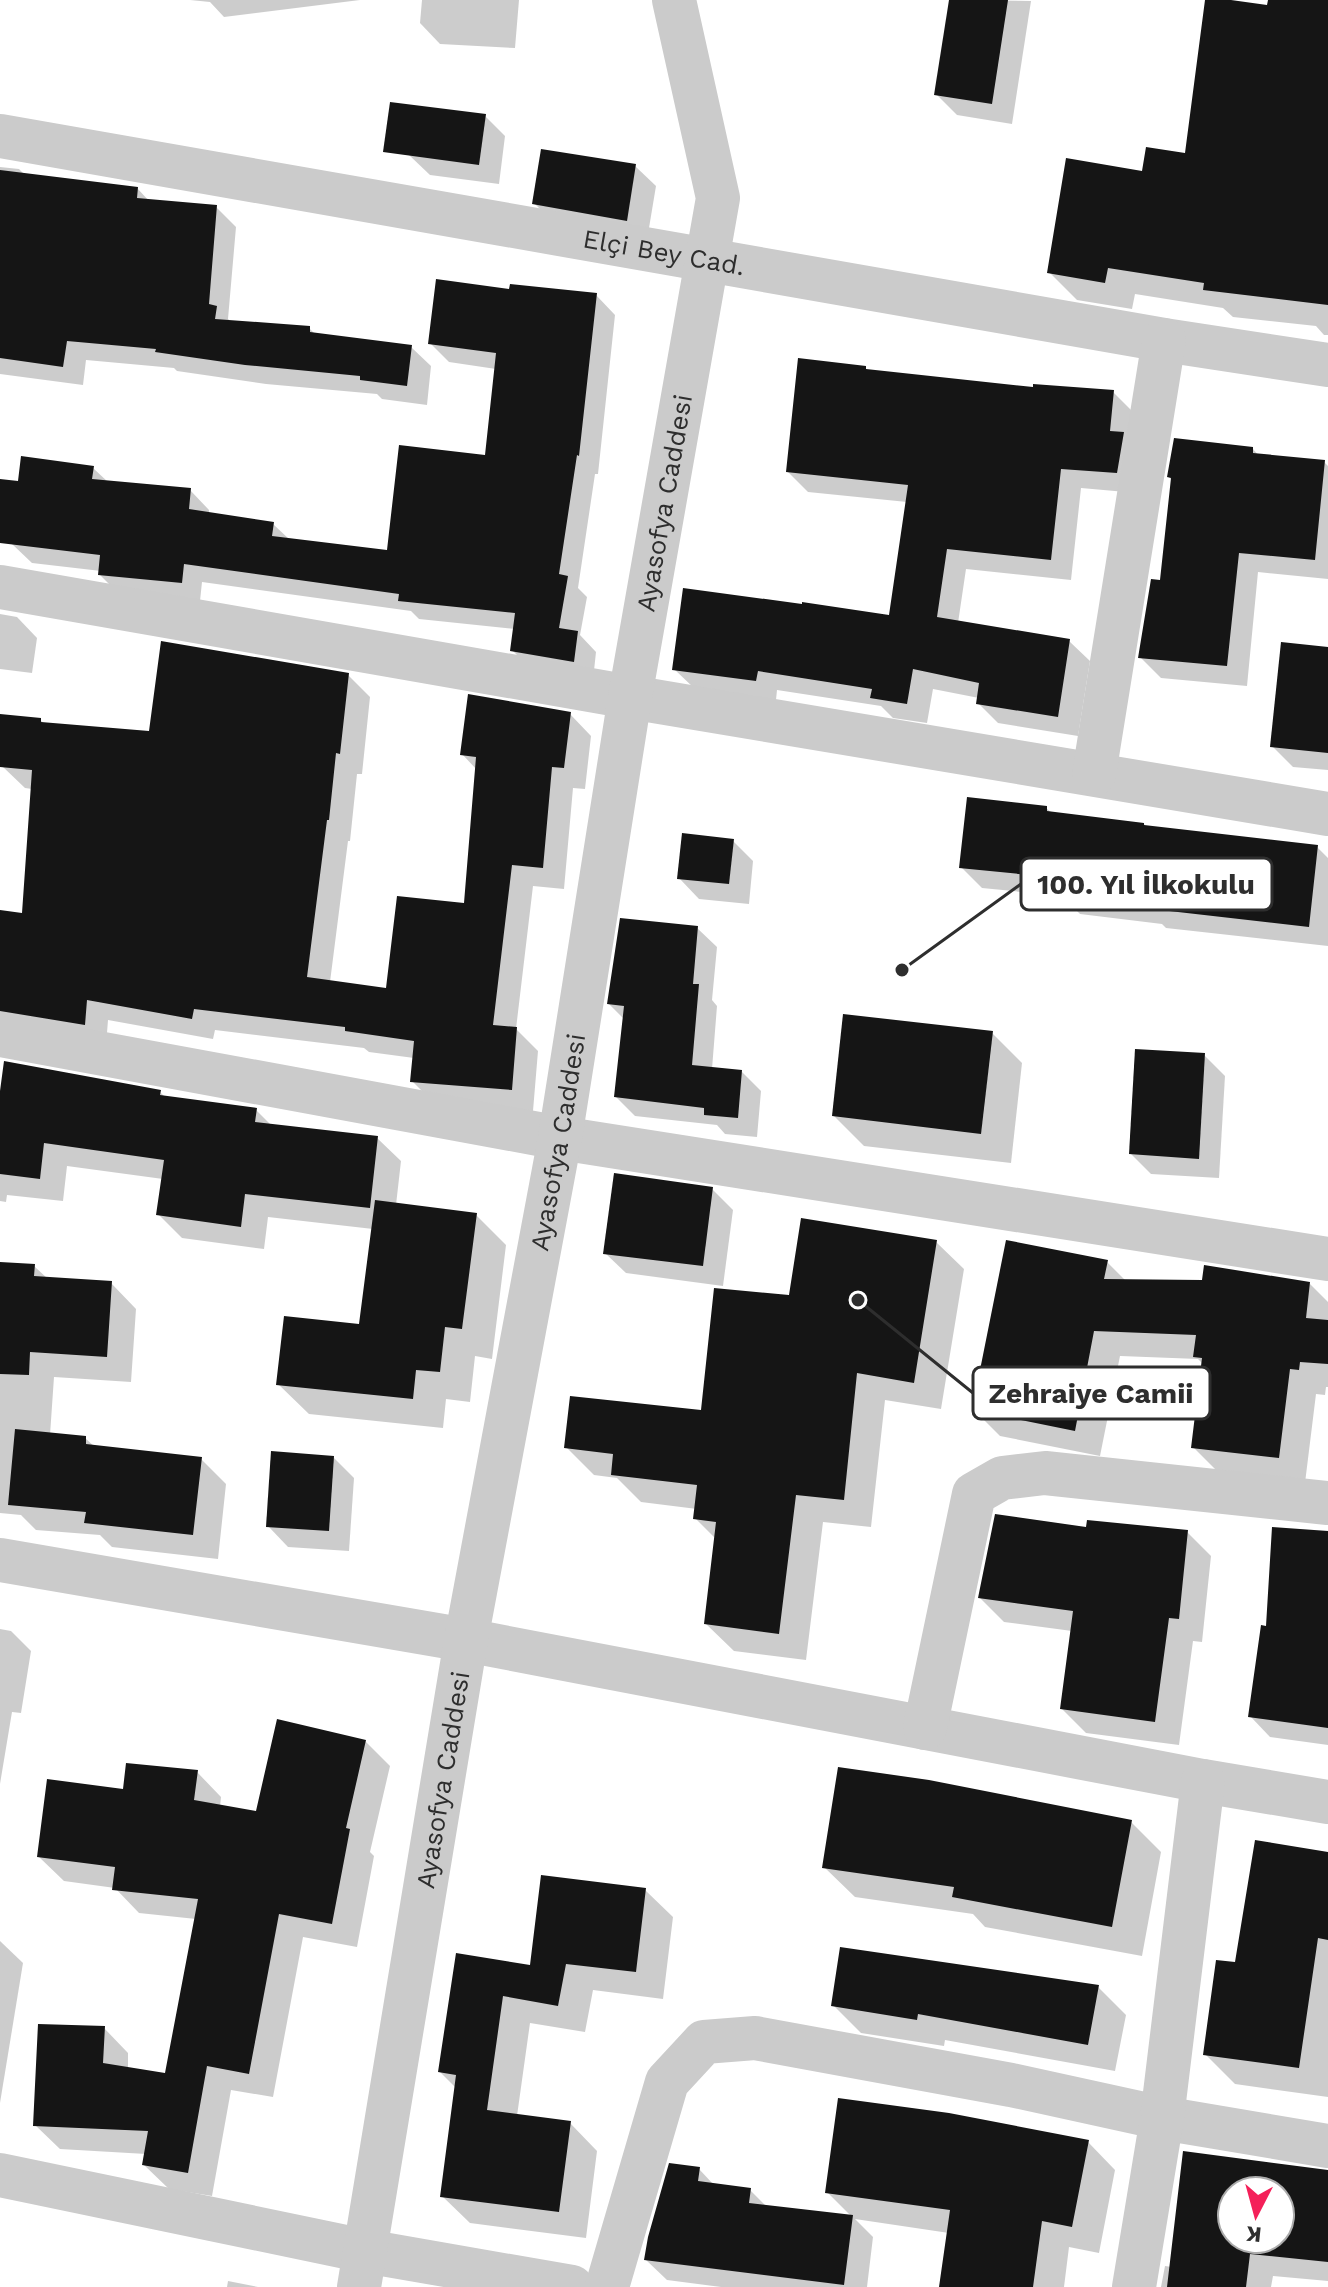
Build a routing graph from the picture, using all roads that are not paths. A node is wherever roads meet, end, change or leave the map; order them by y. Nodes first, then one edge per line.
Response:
1 (674, 0) edge
2 (0, 136) edge
3 (709, 261) junction
4 (1164, 340) junction
5 (1328, 365) edge
6 (0, 587) edge
7 (630, 697) junction
8 (1094, 774) junction
9 (1328, 814) edge
10 (0, 1035) edge
11 (560, 1138) junction
12 (1328, 1259) edge
13 (1328, 1503) edge
14 (0, 1560) edge
15 (466, 1640) junction
16 (925, 1728) junction
17 (1203, 1781) junction
18 (1328, 1802) edge
19 (1162, 2118) junction
20 (1328, 2146) edge
21 (0, 2175) edge
22 (362, 2269) edge
23 (572, 2287) edge
24 (607, 2287) edge
25 (1134, 2287) edge

1 - 3 street, Ayasofya Caddesi
2 - 3 street, Elçi Bey Cad.
3 - 4 street, Elçi Bey Cad.
3 - 7 street, Ayasofya Caddesi
4 - 5 street, Elçi Bey Cad.
4 - 8 street
6 - 7 street
7 - 8 street
7 - 11 street, Ayasofya Caddesi
8 - 9 street
10 - 11 street
11 - 12 street
11 - 15 street, Ayasofya Caddesi
13 - 16 street
14 - 15 street
15 - 16 street
15 - 22 street, Ayasofya Caddesi
16 - 17 street
17 - 18 street
17 - 19 street
19 - 20 street
19 - 24 street
19 - 25 street
21 - 22 street
22 - 23 street

